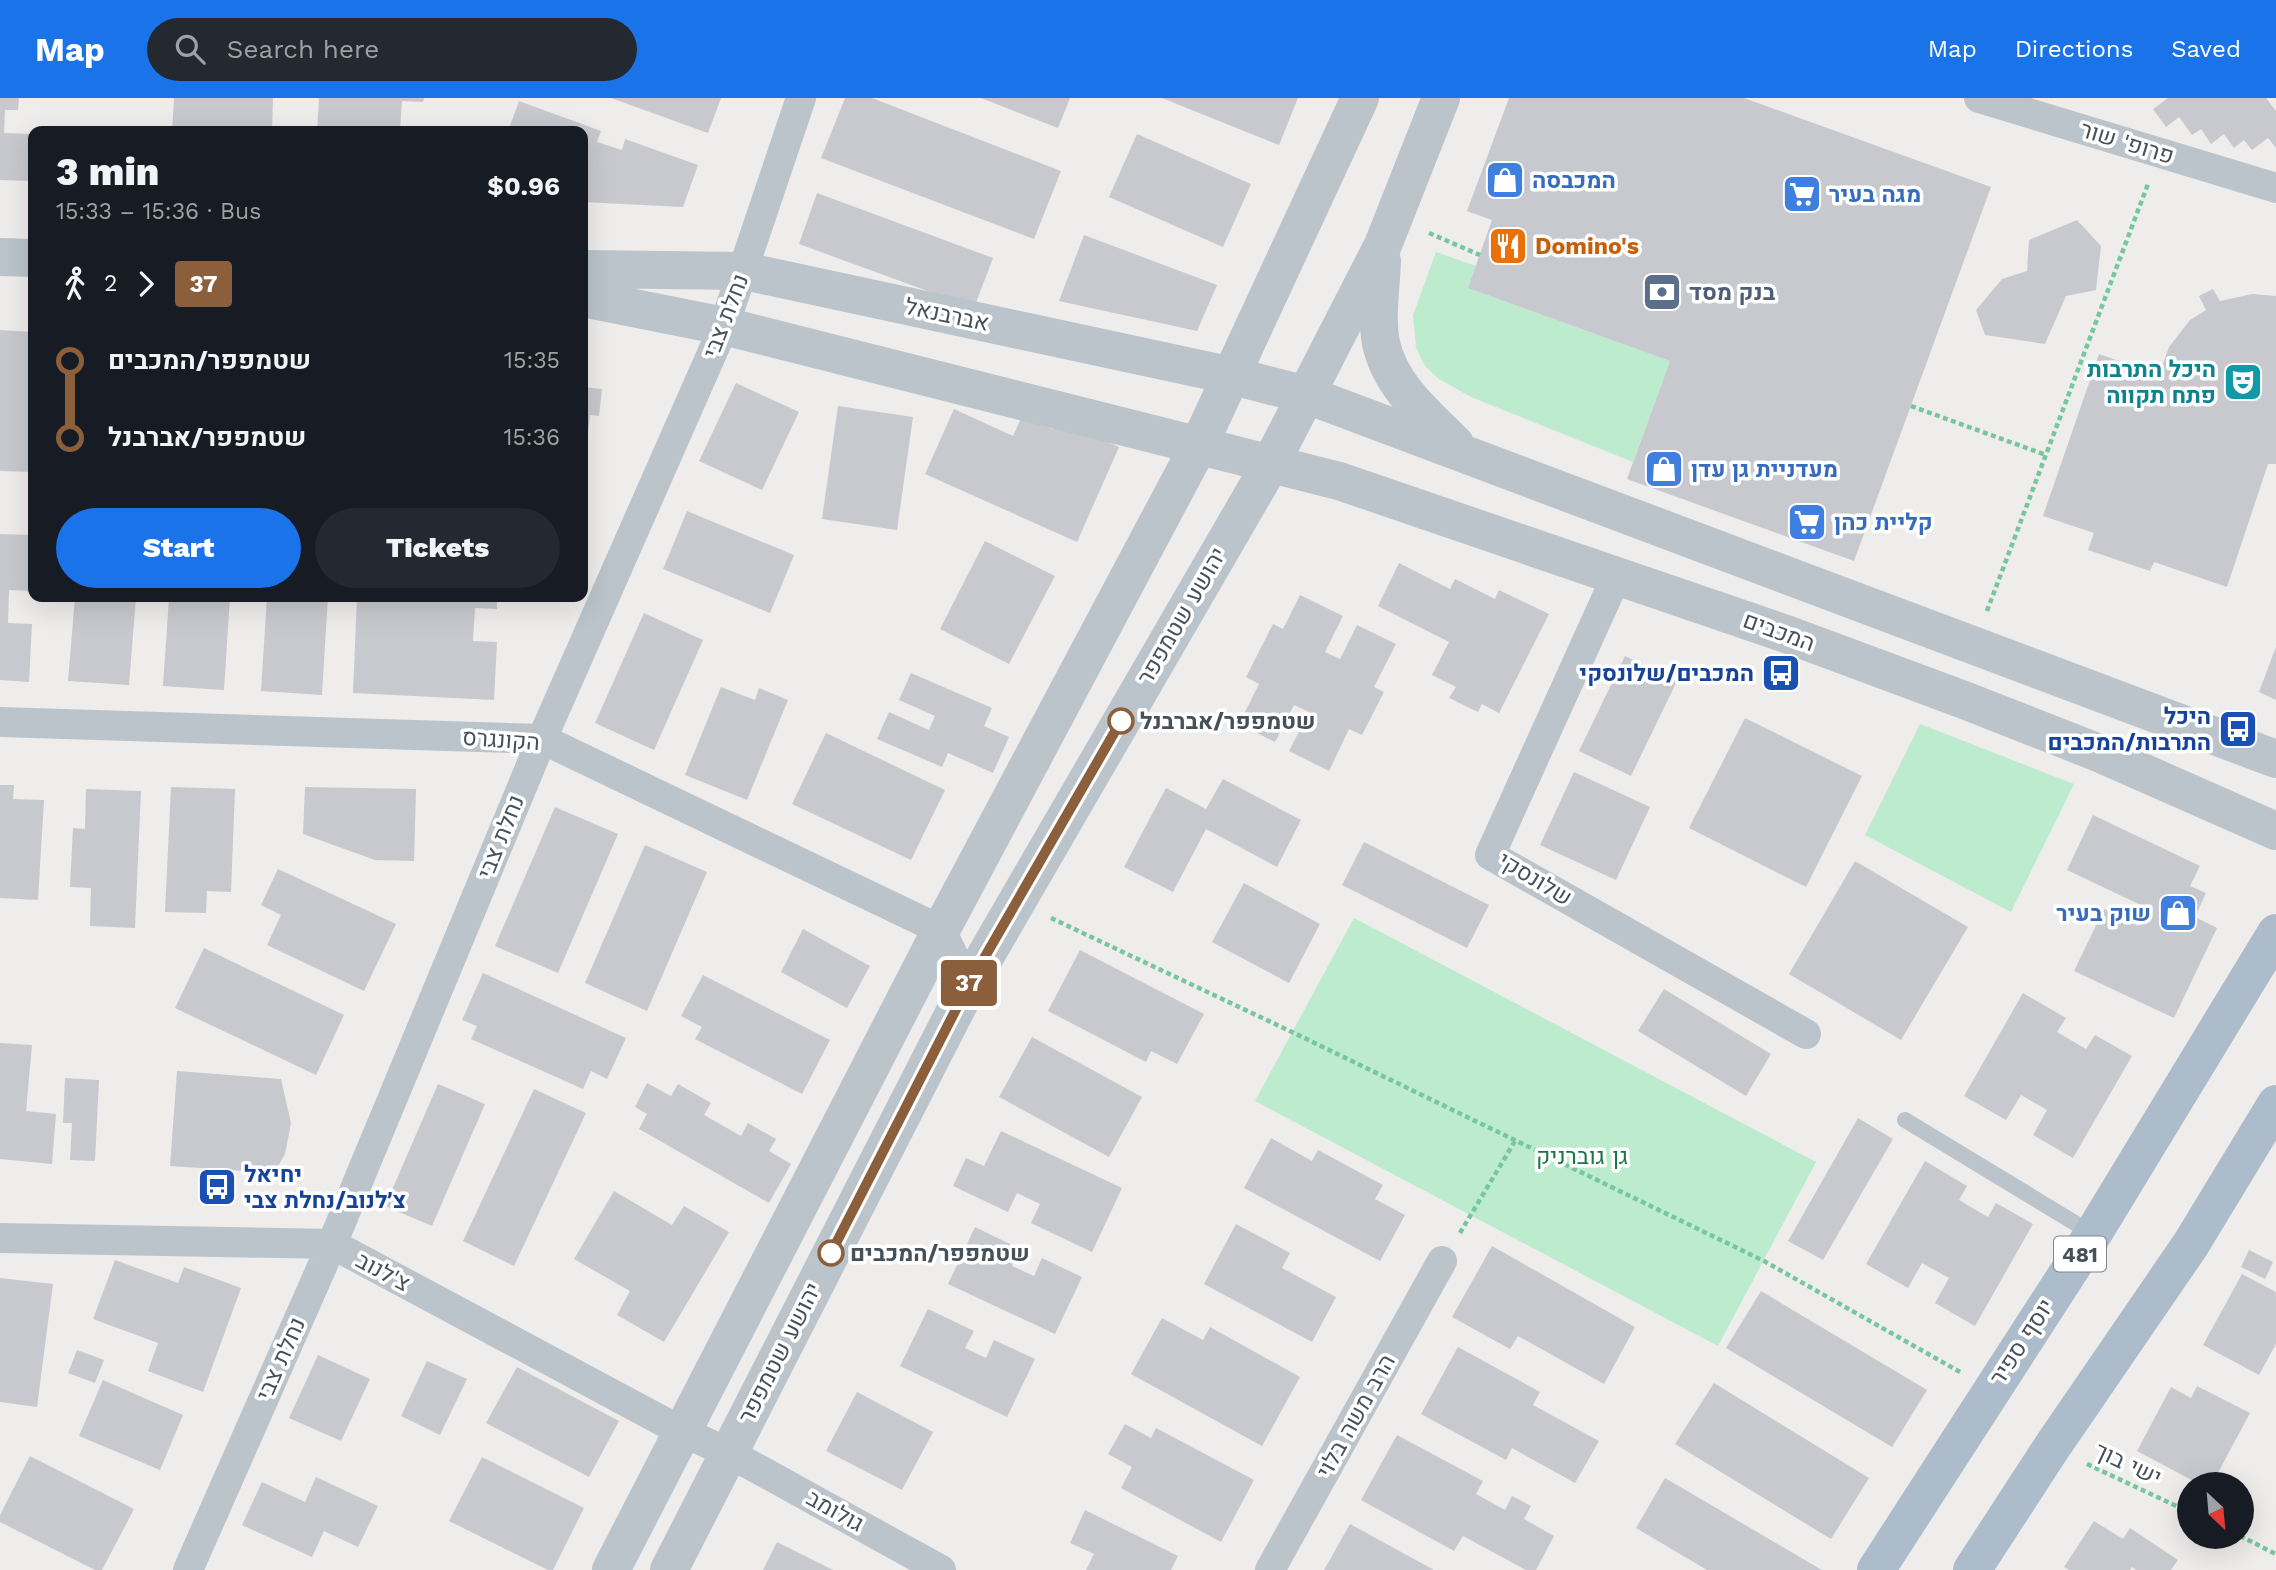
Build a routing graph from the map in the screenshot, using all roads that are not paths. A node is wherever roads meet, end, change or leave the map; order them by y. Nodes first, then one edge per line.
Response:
1 (801, 98) edge
2 (1360, 98) edge
3 (1440, 98) edge
4 (1979, 98) edge
5 (2276, 188) edge
6 (1388, 231) junction
7 (0, 257) edge
8 (28, 258) edge
9 (588, 269) edge
10 (744, 271) junction
11 (588, 299) edge
12 (724, 326) junction
13 (1233, 376) junction
14 (1307, 395) junction
15 (1199, 446) junction
16 (1467, 455) junction
17 (1270, 466) junction
18 (1617, 575) junction
19 (0, 722) edge
20 (541, 739) junction
21 (2276, 759) edge
22 (2276, 831) edge
23 (941, 930) junction
24 (2276, 933) edge
25 (968, 986) junction
26 (1806, 1034) dead end
27 (2276, 1104) edge
28 (1905, 1120) dead end
29 (2094, 1234) junction
30 (0, 1238) edge
31 (332, 1244) junction
32 (1442, 1261) road end
33 (681, 1432) junction
34 (729, 1452) junction
35 (188, 1570) edge
36 (611, 1570) edge
37 (669, 1570) edge
38 (941, 1570) edge
39 (1270, 1570) edge
40 (1876, 1570) edge
41 (1972, 1570) edge

1 - 10 street, נחלת צבי
2 - 13 street
3 - 6 street, יהושע שטמפפר
4 - 5 street, פרופ' שור
6 - 14 street, יהושע שטמפפר
6 - 16 street
7 - 8 street
9 - 10 street, אברבנאל
10 - 12 street, נחלת צבי
10 - 13 street, אברבנאל
11 - 12 street
12 - 15 street
12 - 20 street, נחלת צבי
13 - 14 street, אברבנאל
13 - 15 street
14 - 16 street
14 - 17 street, יהושע שטמפפר
15 - 17 street
15 - 23 street
16 - 21 street
17 - 18 street, המכבים
17 - 25 street, יהושע שטמפפר
18 - 22 street, המכבים
18 - 26 street, שלונסקי
19 - 20 street, הקונגרס
20 - 23 street, הקונגרס
20 - 31 street, נחלת צבי
23 - 25 street
23 - 33 street
24 - 29 main road, יוסף ספיר / 481
25 - 34 street, יהושע שטמפפר
27 - 41 main road
28 - 29 lane
29 - 40 main road, יוסף ספיר / 481
30 - 31 street, צ'לנוב
31 - 33 street, צ'לנוב
31 - 35 street, נחלת צבי
32 - 39 street, הרב משה בלוי
33 - 34 street, צ'לנוב
33 - 36 street
34 - 37 street, יהושע שטמפפר
34 - 38 street, גולומב

